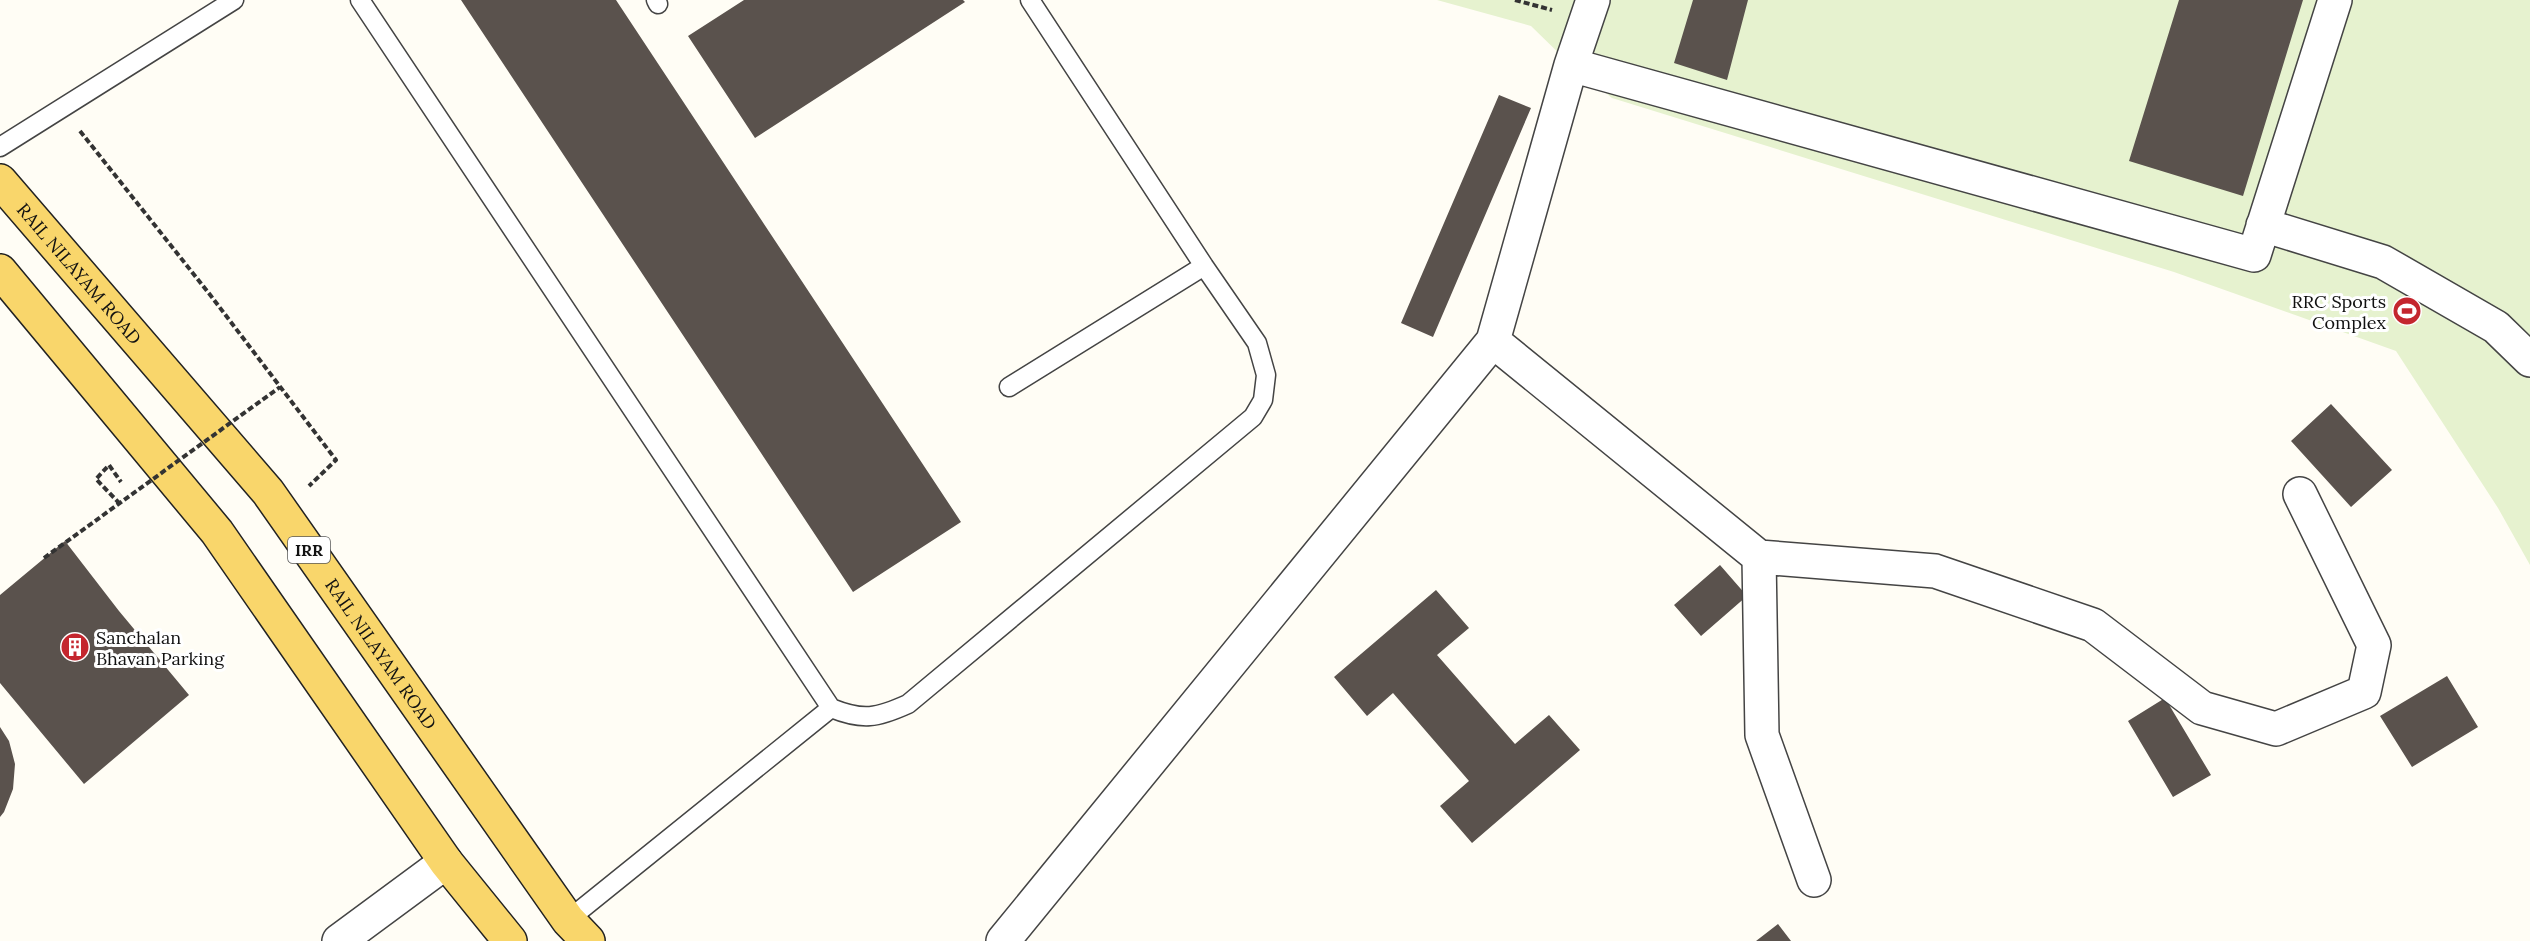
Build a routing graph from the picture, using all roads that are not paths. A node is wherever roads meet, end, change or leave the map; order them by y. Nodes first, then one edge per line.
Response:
1 (234, 0) edge
2 (360, 0) edge
3 (1030, 0) edge
4 (1593, 0) edge
5 (2335, 0) edge
6 (1571, 65) junction
7 (0, 147) edge
8 (0, 181) edge
9 (2263, 225) junction
10 (1204, 266) junction
11 (0, 271) edge
12 (1493, 340) junction
13 (2530, 360) edge
14 (1009, 387) dead end
15 (2300, 494) dead end
16 (1759, 557) junction
17 (831, 708) junction
18 (446, 862) junction
19 (1814, 880) dead end
20 (578, 930) edge
21 (339, 941) edge
22 (510, 941) edge
23 (1003, 941) edge

1 - 7 lane
2 - 17 lane
3 - 10 lane
4 - 6 street
5 - 9 street
6 - 9 street
6 - 12 street
8 - 20 main road, RAIL NILAYAM ROAD / IRR
9 - 13 street
10 - 14 lane
10 - 17 lane
11 - 18 main road
12 - 16 street
12 - 23 street
15 - 16 street
16 - 19 street
17 - 20 lane
18 - 21 street
18 - 22 main road

